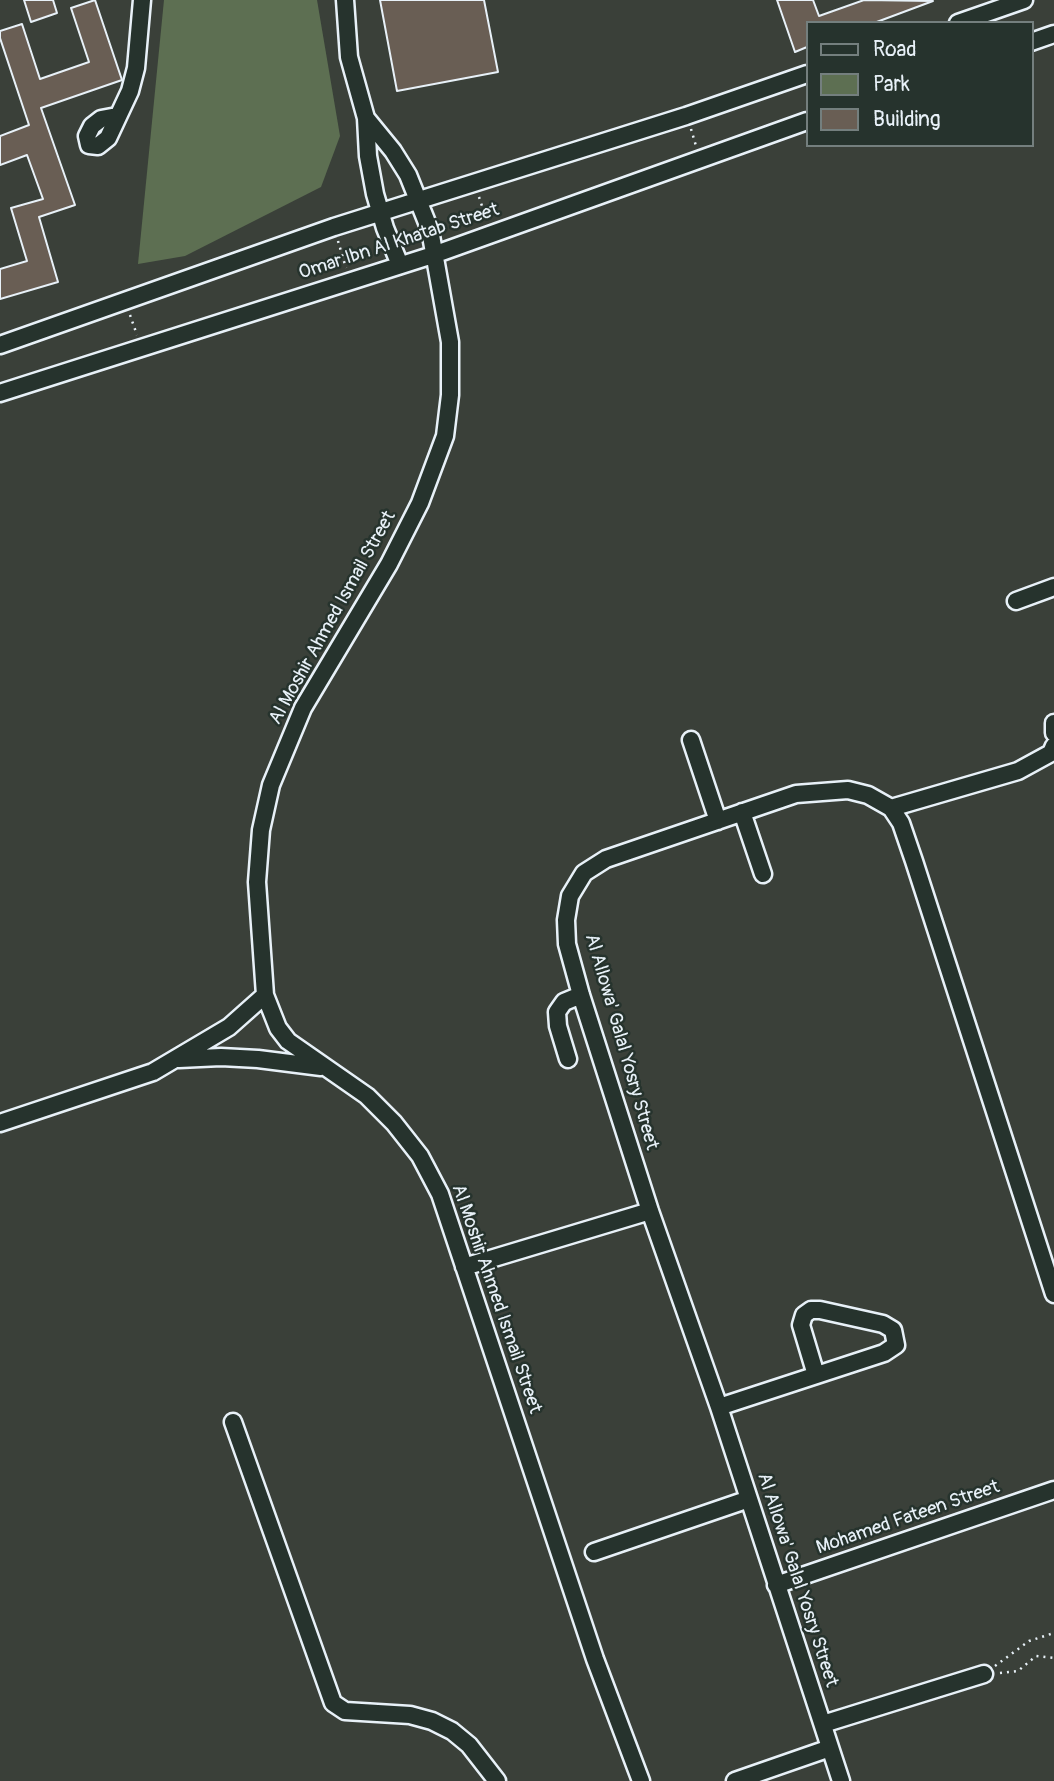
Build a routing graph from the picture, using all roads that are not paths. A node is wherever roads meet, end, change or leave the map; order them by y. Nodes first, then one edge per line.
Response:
1 (142, 0) edge
2 (345, 0) edge
3 (1024, 0) edge
4 (964, 21) edge
5 (1054, 34) edge
6 (1033, 41) edge
7 (806, 75) edge
8 (117, 117) dead end
9 (366, 118) junction
10 (806, 121) edge
11 (420, 200) junction
12 (380, 212) junction
13 (436, 254) junction
14 (400, 265) junction
15 (0, 345) edge
16 (0, 394) edge
17 (1054, 587) edge
18 (1016, 601) dead end
19 (1054, 723) edge
20 (1054, 733) edge
21 (691, 740) dead end
22 (1054, 746) edge
23 (891, 808) junction
24 (742, 812) junction
25 (718, 821) junction
26 (763, 874) dead end
27 (265, 995) junction
28 (581, 995) junction
29 (177, 1059) junction
30 (568, 1059) dead end
31 (323, 1067) junction
32 (0, 1123) edge
33 (650, 1211) junction
34 (464, 1267) junction
35 (1054, 1294) edge
36 (816, 1375) junction
37 (719, 1407) junction
38 (233, 1422) dead end
39 (1054, 1490) edge
40 (749, 1499) junction
41 (594, 1552) dead end
42 (776, 1586) junction
43 (984, 1674) road end
44 (822, 1724) junction
45 (830, 1748) junction
46 (497, 1781) edge
47 (641, 1781) edge
48 (735, 1781) edge
49 (841, 1781) edge

1 - 8 street
2 - 9 street
3 - 4 street
5 - 6 street
7 - 11 street, Omar Ibn Al Khatab Street
9 - 11 street, Al Moshir Ahmed Ismail Street
9 - 12 street
10 - 13 street, Omar Ibn Al Khatab Street
11 - 12 street, Omar Ibn Al Khatab Street
11 - 13 street, Al Moshir Ahmed Ismail Street
12 - 14 street
12 - 15 street, Omar Ibn Al Khatab Street
13 - 14 street, Omar Ibn Al Khatab Street
13 - 27 street, Al Moshir Ahmed Ismail Street
14 - 16 street, Omar Ibn Al Khatab Street
17 - 18 street
19 - 20 street
21 - 25 street
22 - 23 street
23 - 24 street, Al Allowa' Galal Yosry Street
23 - 35 street
24 - 25 street, Al Allowa' Galal Yosry Street
24 - 26 street
25 - 28 street, Al Allowa' Galal Yosry Street
27 - 29 street
27 - 31 street, Al Moshir Ahmed Ismail Street
28 - 30 street
28 - 33 street, Al Allowa' Galal Yosry Street
29 - 31 street
29 - 32 street
31 - 34 street, Al Moshir Ahmed Ismail Street
33 - 34 street
33 - 37 street, Al Allowa' Galal Yosry Street
34 - 47 street, Al Moshir Ahmed Ismail Street
36 - 36 street
36 - 37 street
37 - 40 street, Al Allowa' Galal Yosry Street
38 - 46 street
39 - 42 street, Mohamed Fateen Street
40 - 41 street
40 - 42 street, Al Allowa' Galal Yosry Street
42 - 44 street, Al Allowa' Galal Yosry Street
43 - 44 street
44 - 45 street, Al Allowa' Galal Yosry Street
45 - 48 street
45 - 49 street, Al Allowa' Galal Yosry Street

